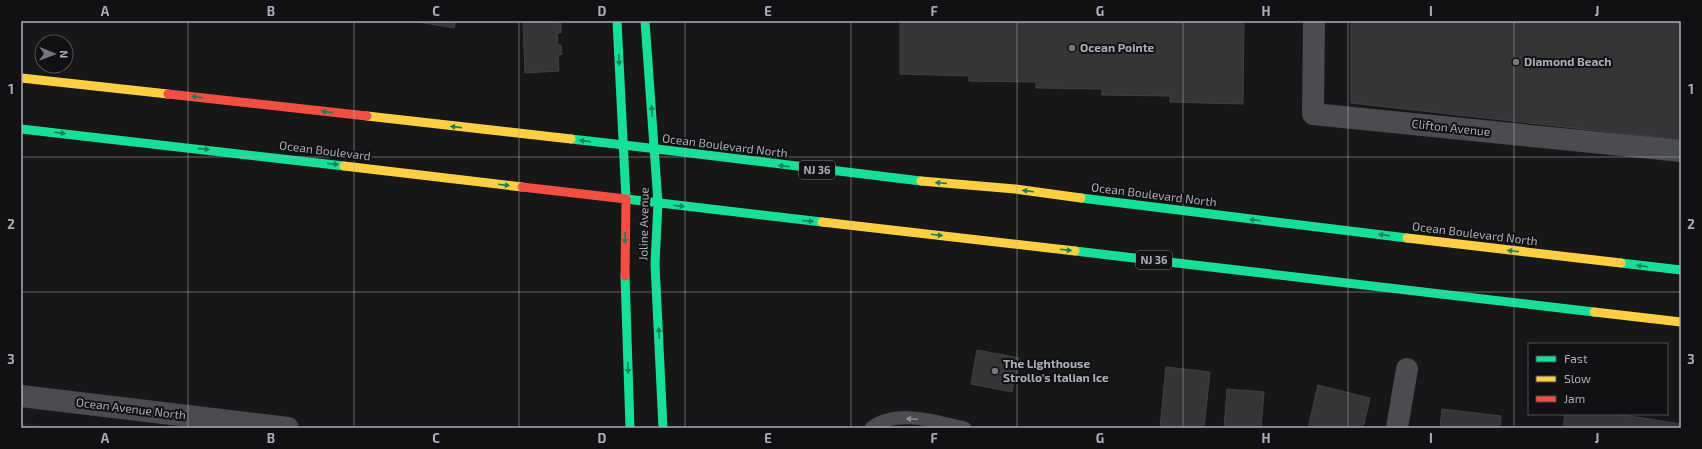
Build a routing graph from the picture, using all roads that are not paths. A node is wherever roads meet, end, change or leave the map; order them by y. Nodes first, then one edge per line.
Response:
1 (617, 21) edge
2 (645, 21) edge
3 (1314, 21) edge
4 (21, 78) edge
5 (21, 129) edge
6 (624, 145) junction
7 (655, 150) junction
8 (1681, 151) edge
9 (626, 199) junction
10 (658, 203) junction
11 (1681, 270) edge
12 (1681, 322) edge
13 (1407, 369) dead end
14 (21, 396) edge
15 (288, 428) edge
16 (630, 428) edge
17 (663, 428) edge
18 (871, 428) edge
19 (965, 428) edge
20 (1397, 428) edge

1 -> 6 main road, Joline Avenue
7 -> 2 main road, Joline Avenue
3 - 8 street, Clifton Avenue
6 -> 4 main road
5 -> 9 main road, Ocean Boulevard
6 - 7 main road, Ocean Boulevard North
6 - 9 main road, Joline Avenue
7 - 10 main road, Joline Avenue
11 -> 7 main road, Ocean Boulevard North / NJ 36
9 - 10 main road, NJ 36
9 -> 16 main road, Joline Avenue
10 -> 12 main road, NJ 36
17 -> 10 main road, Joline Avenue
13 - 20 street
14 - 15 street, Ocean Avenue North
19 -> 18 lane

